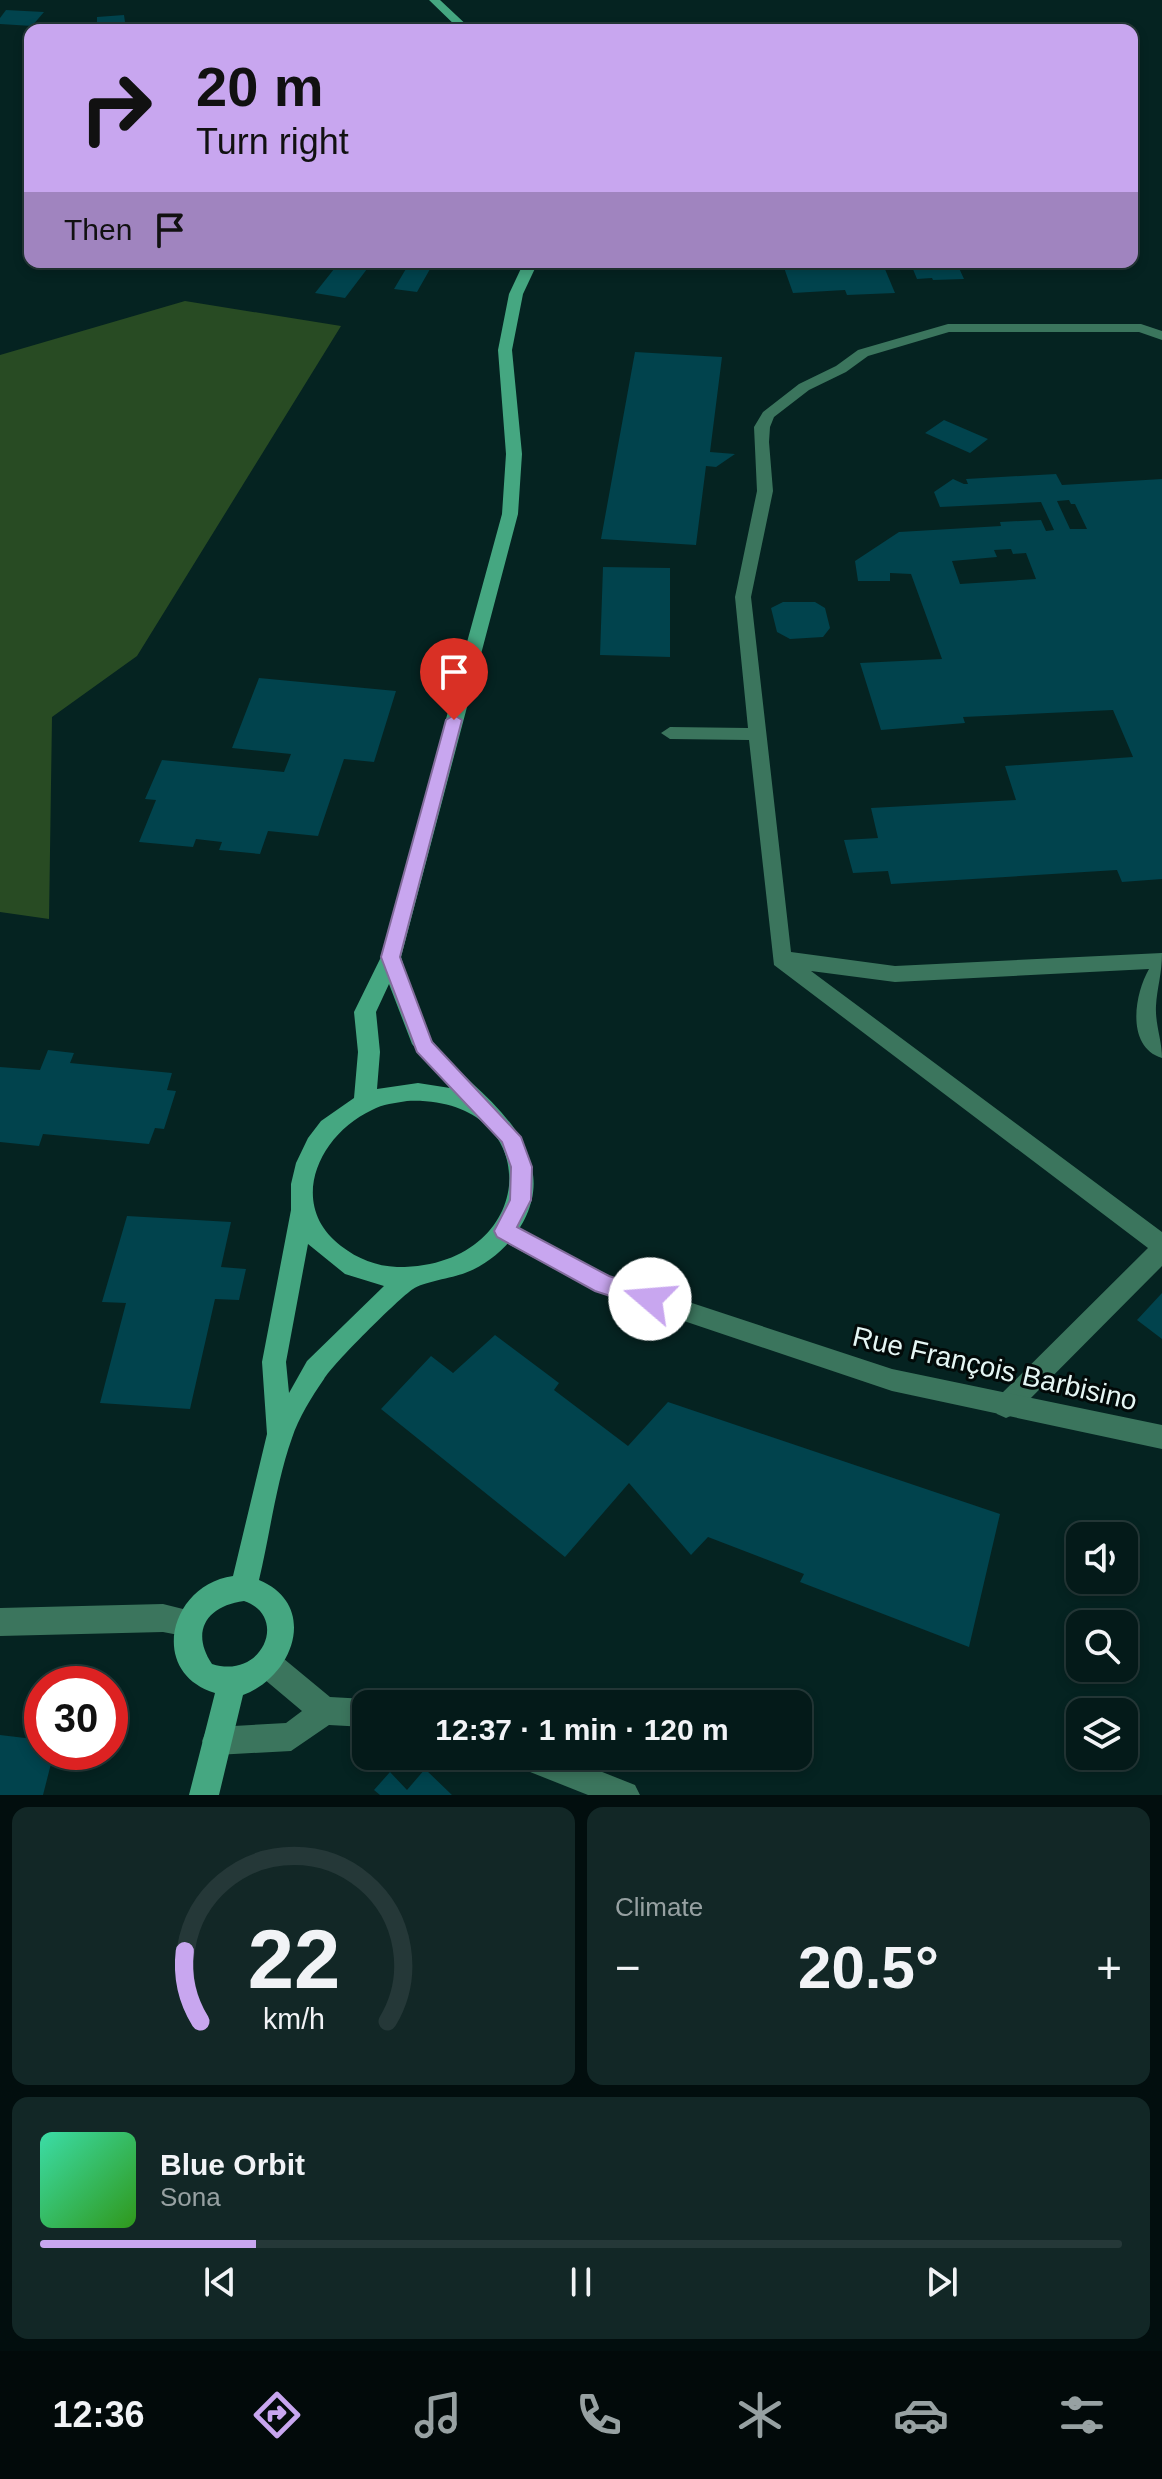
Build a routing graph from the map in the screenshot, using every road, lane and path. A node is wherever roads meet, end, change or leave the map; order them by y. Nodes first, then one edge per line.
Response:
1 (434, 0) edge
2 (460, 24) edge
3 (528, 268) edge
4 (1162, 336) edge
5 (670, 733) dead end
6 (757, 734) junction
7 (391, 957) junction
8 (781, 959) junction
9 (1162, 963) edge
10 (1162, 1050) edge
11 (365, 1102) junction
12 (488, 1113) junction
13 (302, 1211) junction
14 (505, 1231) junction
15 (1162, 1247) edge
16 (408, 1278) junction
17 (1006, 1406) junction
18 (280, 1434) junction
19 (1162, 1437) edge
20 (244, 1588) junction
21 (0, 1622) edge
22 (189, 1623) junction
23 (268, 1664) junction
24 (232, 1683) junction
25 (325, 1711) junction
26 (352, 1712) edge
27 (216, 1741) junction
28 (561, 1770) edge
29 (204, 1795) edge
30 (625, 1795) edge

1 - 2 main road
3 - 7 main road
4 - 6 street
5 - 6 street
6 - 8 street
7 - 11 main road
7 - 12 main road
8 - 9 street
8 - 15 street
9 - 10 street
11 - 12 main road
11 - 13 main road
12 - 14 main road
13 - 16 main road
13 - 18 main road
14 - 16 main road
14 - 17 street, Rue François Barbisino
15 - 17 street
16 - 18 main road
17 - 19 street, Rue François Barbisino
18 - 20 main road
20 - 22 main road
20 - 23 main road
21 - 22 street
22 - 24 main road
23 - 24 main road
23 - 25 street
24 - 27 main road
25 - 26 street
25 - 27 street
27 - 29 main road
28 - 30 street

